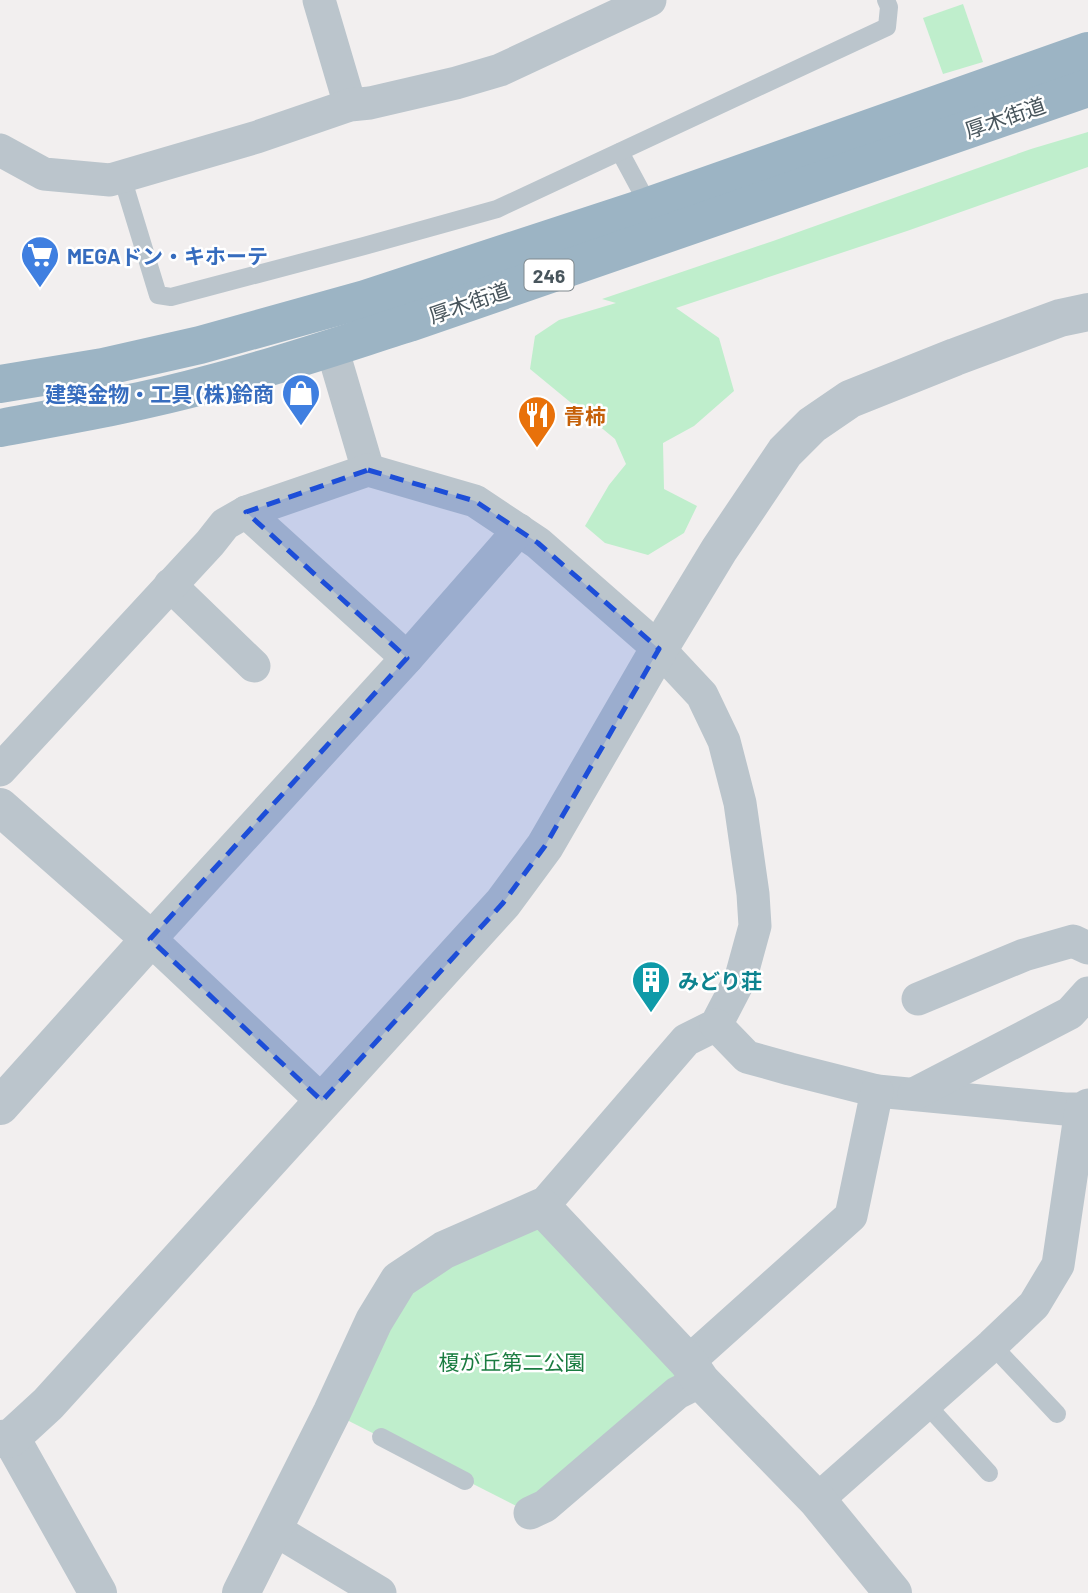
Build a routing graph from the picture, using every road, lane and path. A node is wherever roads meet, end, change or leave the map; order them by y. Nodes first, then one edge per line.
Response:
1 (319, 0) edge
2 (650, 0) edge
3 (886, 0) edge
4 (1088, 51) edge
5 (1088, 88) edge
6 (350, 104) junction
7 (0, 150) edge
8 (620, 152) junction
9 (122, 177) junction
10 (649, 206) junction
11 (1088, 312) edge
12 (332, 348) junction
13 (0, 384) edge
14 (0, 428) edge
15 (368, 470) junction
16 (246, 512) junction
17 (519, 530) junction
18 (170, 585) junction
19 (659, 649) junction
20 (407, 658) junction
21 (254, 666) dead end
22 (0, 770) edge
23 (0, 807) edge
24 (150, 939) junction
25 (1088, 948) edge
26 (1088, 993) edge
27 (918, 999) dead end
28 (716, 1026) junction
29 (877, 1091) junction
30 (914, 1094) junction
31 (322, 1101) junction
32 (0, 1106) edge
33 (1084, 1107) edge
34 (542, 1207) junction
35 (992, 1345) junction
36 (694, 1371) junction
37 (925, 1403) junction
38 (1058, 1414) dead end
39 (382, 1437) dead end
40 (6, 1439) edge
41 (989, 1472) dead end
42 (465, 1481) dead end
43 (817, 1500) junction
44 (530, 1513) dead end
45 (274, 1529) junction
46 (98, 1593) edge
47 (241, 1593) edge
48 (380, 1593) edge
49 (893, 1593) edge

1 - 6 street
2 - 6 street
3 - 8 lane
4 - 10 highway, 厚木街道 / 246
5 - 12 highway, 厚木街道 / 246
6 - 9 street
7 - 9 street
8 - 9 lane
8 - 10 lane
10 - 13 highway, 厚木街道 / 246
11 - 19 street
12 - 14 highway, 厚木街道 / 246
12 - 15 street
15 - 16 street
15 - 17 street
16 - 18 street
16 - 20 street
17 - 19 street
17 - 20 street
18 - 21 street
18 - 22 street
19 - 28 street
19 - 31 street
20 - 24 street
23 - 24 street
24 - 31 street
24 - 32 street
25 - 27 street
26 - 30 street
28 - 29 street
28 - 34 street
29 - 30 street
29 - 36 street
30 - 33 street
31 - 40 street
33 - 35 street
34 - 36 street
34 - 45 street
35 - 37 street
35 - 38 lane
36 - 43 street
36 - 44 street
37 - 41 lane
37 - 43 street
39 - 42 lane
40 - 46 street
43 - 49 street
45 - 47 street
45 - 48 street

